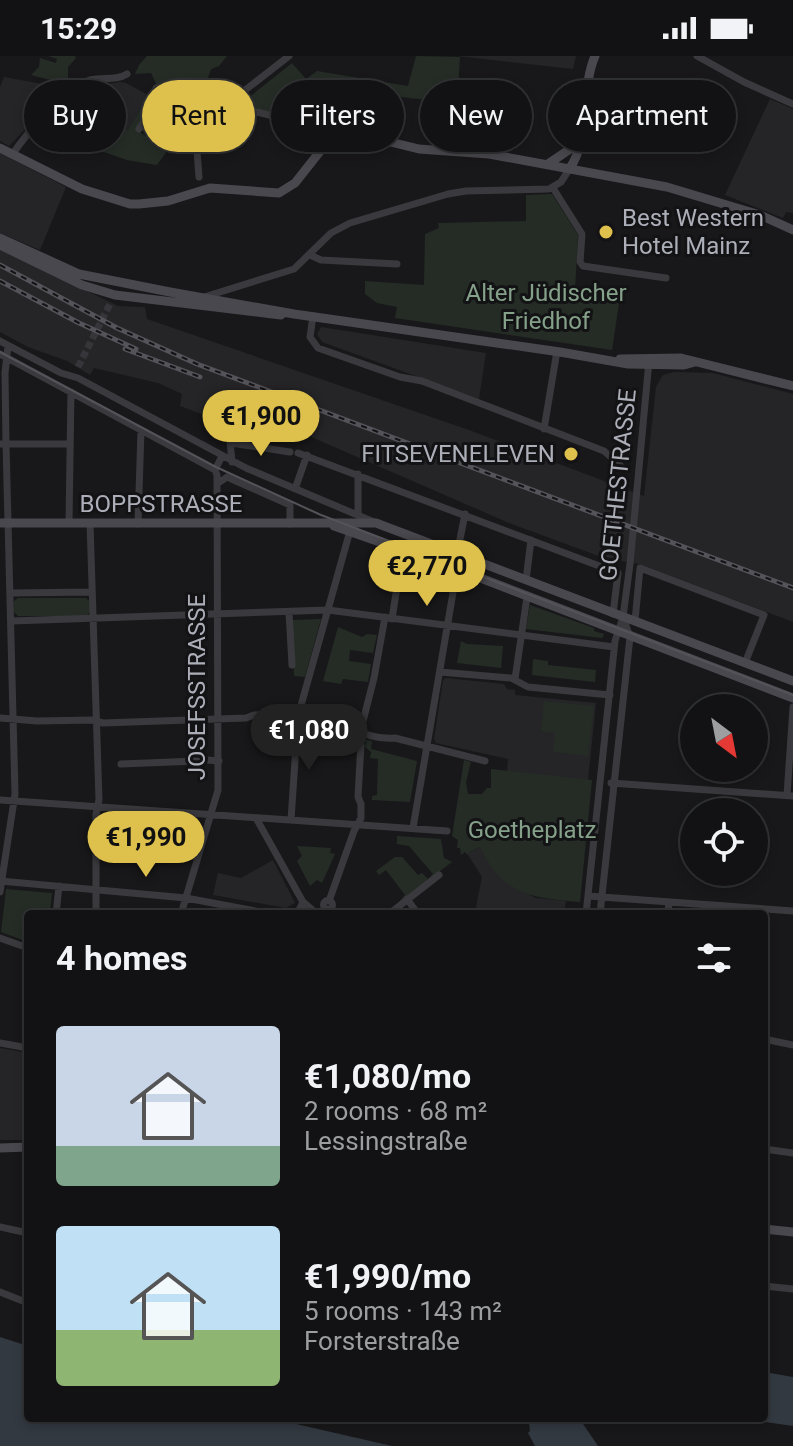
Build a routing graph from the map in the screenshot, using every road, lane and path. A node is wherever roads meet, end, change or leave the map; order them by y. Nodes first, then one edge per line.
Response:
1 (289, 56) edge
2 (595, 56) edge
3 (697, 56) edge
4 (127, 74) dead end
5 (588, 80) edge
6 (255, 82) edge
7 (793, 104) edge
8 (142, 123) edge
9 (139, 129) dead end
10 (404, 145) edge
11 (0, 148) edge
12 (197, 152) edge
13 (319, 152) edge
14 (569, 152) edge
15 (575, 152) edge
16 (579, 152) edge
17 (12, 155) junction
18 (548, 164) junction
19 (570, 168) junction
20 (597, 173) junction
21 (199, 177) dead end
22 (553, 188) junction
23 (793, 230) edge
24 (0, 238) edge
25 (0, 245) edge
26 (310, 255) junction
27 (397, 264) dead end
28 (666, 278) dead end
29 (248, 284) junction
30 (202, 297) junction
31 (239, 303) junction
32 (226, 310) junction
33 (294, 314) junction
34 (313, 316) junction
35 (0, 341) edge
36 (8, 346) junction
37 (557, 351) junction
38 (3, 355) edge
39 (649, 361) junction
40 (793, 386) edge
41 (70, 394) junction
42 (227, 411) dead end
43 (544, 429) junction
44 (141, 430) junction
45 (231, 443) junction
46 (3, 444) edge
47 (69, 444) junction
48 (298, 453) junction
49 (222, 456) junction
50 (232, 462) junction
51 (622, 467) dead end
52 (215, 470) junction
53 (358, 474) junction
54 (217, 484) junction
55 (295, 489) junction
56 (465, 514) junction
57 (358, 515) junction
58 (4, 523) edge
59 (69, 523) junction
60 (90, 523) junction
61 (376, 523) junction
62 (138, 524) junction
63 (217, 524) junction
64 (290, 524) junction
65 (323, 524) junction
66 (350, 531) junction
67 (531, 540) junction
68 (457, 554) junction
69 (402, 555) dead end
70 (457, 569) junction
71 (526, 580) junction
72 (91, 592) junction
73 (11, 597) junction
74 (527, 597) junction
75 (0, 601) edge
76 (328, 610) junction
77 (289, 612) junction
78 (218, 615) junction
79 (618, 616) junction
80 (388, 618) junction
81 (92, 620) junction
82 (12, 621) junction
83 (635, 621) junction
84 (446, 626) junction
85 (616, 632) junction
86 (521, 634) junction
87 (630, 637) junction
88 (614, 647) junction
89 (745, 663) junction
90 (292, 665) dead end
91 (440, 672) junction
92 (515, 679) junction
93 (793, 681) edge
94 (610, 695) junction
95 (793, 698) edge
96 (793, 707) edge
97 (298, 716) junction
98 (0, 718) edge
99 (219, 719) junction
100 (13, 720) junction
101 (97, 722) junction
102 (361, 733) junction
103 (427, 747) junction
104 (207, 760) dead end
105 (197, 761) dead end
106 (219, 761) junction
107 (485, 761) dead end
108 (121, 764) dead end
109 (601, 782) junction
110 (613, 783) junction
111 (790, 796) edge
112 (0, 800) edge
113 (15, 801) junction
114 (98, 807) junction
115 (209, 814) junction
116 (256, 818) junction
117 (291, 820) junction
118 (359, 825) junction
119 (413, 828) junction
120 (447, 831) dead end
121 (439, 875) dead end
122 (1, 881) edge
123 (59, 886) junction
124 (96, 891) junction
125 (0, 892) edge
126 (588, 896) junction
127 (602, 897) junction
128 (186, 898) junction
129 (407, 899) junction
130 (329, 901) dead end
131 (303, 902) junction
132 (669, 902) junction
133 (56, 910) edge
134 (96, 910) edge
135 (182, 910) edge
136 (250, 910) edge
137 (299, 910) edge
138 (312, 910) edge
139 (394, 910) edge
140 (415, 910) edge
141 (586, 910) edge
142 (600, 910) edge
143 (668, 910) edge
144 (793, 911) edge
145 (0, 938) edge
146 (24, 947) edge
147 (768, 1040) edge
148 (0, 1043) edge
149 (793, 1045) edge
150 (24, 1047) edge
151 (24, 1147) edge
152 (0, 1148) edge
153 (768, 1150) edge
154 (793, 1153) edge
155 (0, 1227) edge
156 (768, 1229) edge
157 (24, 1232) edge
158 (793, 1232) edge
159 (768, 1286) edge
160 (793, 1289) edge
161 (0, 1292) edge
162 (24, 1301) edge

1 - 6 street
2 - 5 street
3 - 7 street
4 - 17 street
8 - 9 street
10 - 18 street
11 - 17 street
12 - 21 street
13 - 17 street
14 - 18 street
15 - 19 street
16 - 20 street
18 - 19 street
19 - 20 street
19 - 22 street
20 - 23 street
22 - 26 street
22 - 28 street
24 - 30 street
25 - 32 street
26 - 27 street
26 - 29 street
29 - 30 street
29 - 31 street
30 - 31 street
31 - 32 street
31 - 33 street
32 - 33 street
33 - 34 street
34 - 37 street
34 - 43 street
35 - 36 street
36 - 38 street
36 - 49 street
37 - 39 street
37 - 43 street
38 - 41 street
38 - 46 street
39 - 40 street
39 - 79 street, GOETHESTRASSE
41 - 44 street
41 - 47 street
42 - 45 street
43 - 51 street
44 - 52 street
44 - 62 street
45 - 48 street
45 - 50 street
46 - 47 street
46 - 58 street
47 - 59 street
48 - 53 street
48 - 55 street
49 - 50 street
49 - 52 street
50 - 55 street
52 - 54 street, JOSEFSSTRASSE
53 - 56 street
53 - 57 street
54 - 63 street, JOSEFSSTRASSE
54 - 64 street
55 - 57 street
56 - 67 street
56 - 68 street
57 - 61 street
58 - 59 street, BOPPSTRASSE
58 - 73 street
59 - 60 street, BOPPSTRASSE
60 - 62 street, BOPPSTRASSE
60 - 72 street
61 - 65 street, BOPPSTRASSE
61 - 68 street
62 - 63 street, BOPPSTRASSE
63 - 64 street, BOPPSTRASSE
63 - 78 street, JOSEFSSTRASSE
64 - 65 street, BOPPSTRASSE
65 - 66 street, BOPPSTRASSE
66 - 70 street, BOPPSTRASSE
66 - 76 street
67 - 71 street
67 - 79 street, GOETHESTRASSE
68 - 71 street
69 - 80 street
70 - 74 street, BOPPSTRASSE
70 - 84 street
71 - 79 street
72 - 73 street
72 - 81 street
73 - 75 street
73 - 82 street
74 - 85 street, BOPPSTRASSE
74 - 86 street
76 - 77 street
76 - 80 street
76 - 97 street
77 - 78 street
77 - 90 street
78 - 81 street
78 - 99 street, JOSEFSSTRASSE
79 - 83 street
79 - 85 street, GOETHESTRASSE
79 - 87 street, GOETHESTRASSE
80 - 84 street
80 - 102 street
81 - 82 street
81 - 101 street
82 - 100 street
83 - 89 street
83 - 89 street, GOETHESTRASSE
84 - 86 street
84 - 91 street
85 - 87 street, BOPPSTRASSE
85 - 88 street, GOETHESTRASSE
86 - 88 street
86 - 92 street
87 - 95 street, BOPPSTRASSE
87 - 110 street, GOETHESTRASSE
88 - 94 street, GOETHESTRASSE
89 - 93 street
91 - 92 street
91 - 103 street
92 - 94 street
94 - 109 street, GOETHESTRASSE
96 - 111 street
97 - 99 street
97 - 102 street
97 - 117 street
98 - 100 street
99 - 101 street
99 - 106 street, JOSEFSSTRASSE
100 - 101 street
100 - 113 street
101 - 114 street
102 - 103 street
102 - 118 street
103 - 107 street
103 - 119 street
104 - 106 street
105 - 108 street
106 - 115 street, JOSEFSSTRASSE
109 - 110 street
109 - 126 street, GOETHESTRASSE
110 - 111 street
110 - 127 street, GOETHESTRASSE
112 - 113 street
113 - 114 street
113 - 122 street
114 - 115 street
114 - 124 street
115 - 116 street
115 - 128 street, JOSEFSSTRASSE
116 - 117 street
116 - 131 street
117 - 118 street
118 - 119 street
118 - 130 street
119 - 120 street
121 - 129 street
122 - 123 street
122 - 125 street
123 - 124 street
123 - 133 street
124 - 128 street
124 - 134 street
126 - 127 street
126 - 141 street, GOETHESTRASSE
127 - 132 street
127 - 142 street, GOETHESTRASSE
128 - 135 street, JOSEFSSTRASSE
128 - 136 street
129 - 139 street
129 - 140 street
131 - 137 street
131 - 138 street
132 - 143 street
132 - 144 street
145 - 146 street
147 - 149 street
148 - 150 street
151 - 152 street
153 - 154 street
155 - 157 street
156 - 158 street
159 - 160 street
161 - 162 street

